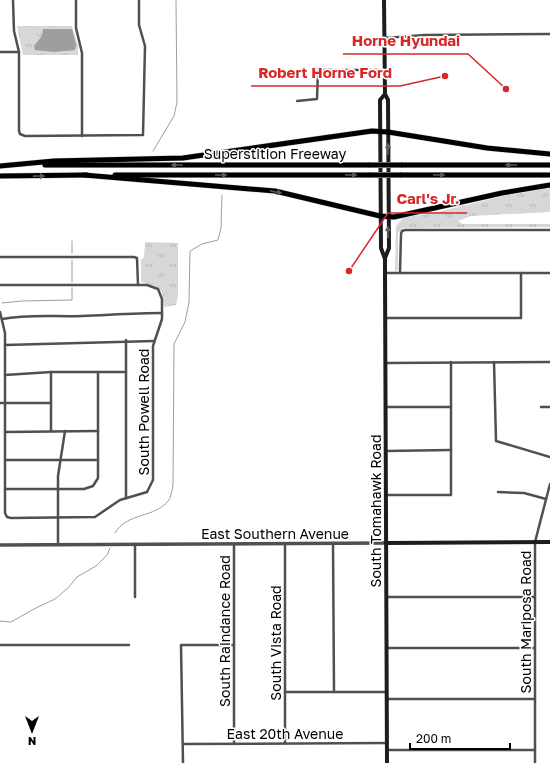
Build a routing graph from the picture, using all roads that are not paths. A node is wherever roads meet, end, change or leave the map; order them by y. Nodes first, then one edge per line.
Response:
1 (13, 0) edge
2 (76, 0) edge
3 (138, 0) edge
4 (384, 0) edge
5 (550, 34) edge
6 (384, 38) junction
7 (0, 52) edge
8 (19, 52) junction
9 (384, 70) junction
10 (385, 94) junction
11 (297, 101) dead end
12 (380, 131) junction
13 (388, 132) junction
14 (82, 136) junction
15 (550, 154) edge
16 (550, 165) edge
17 (0, 166) edge
18 (84, 175) junction
19 (550, 175) edge
20 (0, 176) edge
21 (550, 185) edge
22 (380, 216) junction
23 (388, 216) junction
24 (550, 230) edge
25 (0, 258) edge
26 (385, 259) junction
27 (386, 273) junction
28 (400, 273) junction
29 (520, 273) junction
30 (550, 273) edge
31 (0, 285) edge
32 (138, 285) junction
33 (0, 312) edge
34 (162, 313) junction
35 (386, 318) junction
36 (2, 320) junction
37 (126, 340) junction
38 (154, 341) junction
39 (6, 345) junction
40 (451, 362) junction
41 (494, 362) junction
42 (550, 362) edge
43 (386, 363) junction
44 (51, 372) junction
45 (98, 372) junction
46 (126, 372) junction
47 (5, 375) junction
48 (0, 403) edge
49 (6, 403) junction
50 (51, 403) junction
51 (386, 407) junction
52 (451, 407) junction
53 (541, 407) dead end
54 (550, 407) edge
55 (51, 431) junction
56 (65, 431) junction
57 (98, 431) junction
58 (6, 432) junction
59 (451, 450) junction
60 (386, 451) junction
61 (550, 457) edge
62 (6, 460) junction
63 (61, 460) junction
64 (98, 460) junction
65 (550, 484) edge
66 (5, 489) junction
67 (58, 489) junction
68 (498, 492) dead end
69 (386, 495) junction
70 (126, 498) junction
71 (546, 499) junction
72 (58, 518) junction
73 (535, 542) junction
74 (550, 542) edge
75 (333, 543) junction
76 (386, 543) junction
77 (135, 544) junction
78 (234, 544) junction
79 (285, 544) junction
80 (0, 545) edge
81 (58, 545) junction
82 (135, 597) dead end
83 (387, 597) junction
84 (535, 597) junction
85 (0, 645) edge
86 (129, 645) dead end
87 (234, 645) junction
88 (387, 648) junction
89 (534, 648) junction
90 (285, 692) junction
91 (334, 692) junction
92 (387, 692) junction
93 (387, 699) junction
94 (534, 699) junction
95 (234, 743) junction
96 (285, 743) junction
97 (387, 743) junction
98 (183, 744) junction
99 (387, 750) junction
100 (535, 750) junction
101 (183, 763) edge
102 (387, 763) edge
103 (535, 763) edge

1 - 8 street
2 - 14 street
3 - 14 street
4 - 6 main road, South Tomahawk Road
5 - 6 street
6 - 9 main road, South Tomahawk Road
7 - 8 street
8 - 14 street
9 - 10 main road, South Tomahawk Road
9 - 11 street
10 - 12 main road, South Tomahawk Road
10 - 13 main road, South Tomahawk Road
12 - 13 highway
12 - 17 highway
12 - 22 main road, South Tomahawk Road
13 - 15 highway
23 -> 13 main road, South Tomahawk Road
16 -> 17 highway, Superstition Freeway, bridge
18 -> 19 highway, Superstition Freeway, bridge
20 -> 18 highway, Superstition Freeway
18 -> 22 highway
21 - 23 highway
22 - 23 highway
22 - 26 main road, South Tomahawk Road
26 -> 23 main road, South Tomahawk Road
24 - 28 street
25 - 32 street
26 - 27 main road, South Tomahawk Road
27 - 28 street
27 - 35 main road, South Tomahawk Road
28 - 29 street
29 - 30 street
29 - 35 street
31 - 32 street
32 - 34 street, South Powell Road
33 - 36 street
34 - 36 street
34 - 38 street, South Powell Road
35 - 43 main road, South Tomahawk Road
36 - 39 street
37 - 38 street
37 - 39 street
37 - 46 street
38 - 70 street, South Powell Road
39 - 47 street
40 - 41 street
40 - 43 street
40 - 52 street
41 - 42 street
41 - 61 street
43 - 51 main road, South Tomahawk Road
44 - 45 street
44 - 47 street
44 - 50 street
45 - 46 street
45 - 57 street
46 - 70 street
47 - 49 street
48 - 49 street
49 - 50 street
49 - 58 street
50 - 55 street
51 - 52 street
51 - 60 main road, South Tomahawk Road
52 - 59 street
53 - 54 street
55 - 56 street
55 - 58 street
56 - 57 street
56 - 63 street
57 - 64 street
58 - 62 street
59 - 60 street
59 - 69 street
60 - 69 main road, South Tomahawk Road
62 - 63 street
62 - 66 street
63 - 64 street
63 - 67 street
64 - 67 street
65 - 71 street, South Mariposa Road
66 - 67 street
66 - 72 street
67 - 72 street
68 - 71 street
69 - 76 main road, South Tomahawk Road
70 - 72 street
71 - 73 street, South Mariposa Road
72 - 81 street
73 - 74 main road, East Southern Avenue
73 - 76 main road, East Southern Avenue
73 - 84 street, South Mariposa Road
75 - 76 street, East Southern Avenue
75 - 79 street, East Southern Avenue
75 - 91 street
76 - 83 main road, South Tomahawk Road
77 - 78 street, East Southern Avenue
77 - 81 street, East Southern Avenue
77 - 82 street
78 - 79 street, East Southern Avenue
78 - 87 street, South Raindance Road
79 - 90 street, South Vista Road
80 - 81 street, East Southern Avenue
83 - 84 street
83 - 88 main road, South Tomahawk Road
84 - 89 street, South Mariposa Road
85 - 86 street
87 - 95 street, South Raindance Road
87 - 98 street
88 - 89 street
88 - 92 main road, South Tomahawk Road
89 - 94 street, South Mariposa Road
90 - 91 street
90 - 96 street, South Vista Road
91 - 92 street
92 - 93 main road, South Tomahawk Road
93 - 94 street
93 - 97 main road, South Tomahawk Road
94 - 100 street, South Mariposa Road
95 - 96 street, East 20th Avenue
95 - 98 street, East 20th Avenue
96 - 97 street, East 20th Avenue
97 - 99 main road, South Tomahawk Road
98 - 101 street
99 - 100 street
99 - 102 main road, South Tomahawk Road
100 - 103 street, South Mariposa Road

